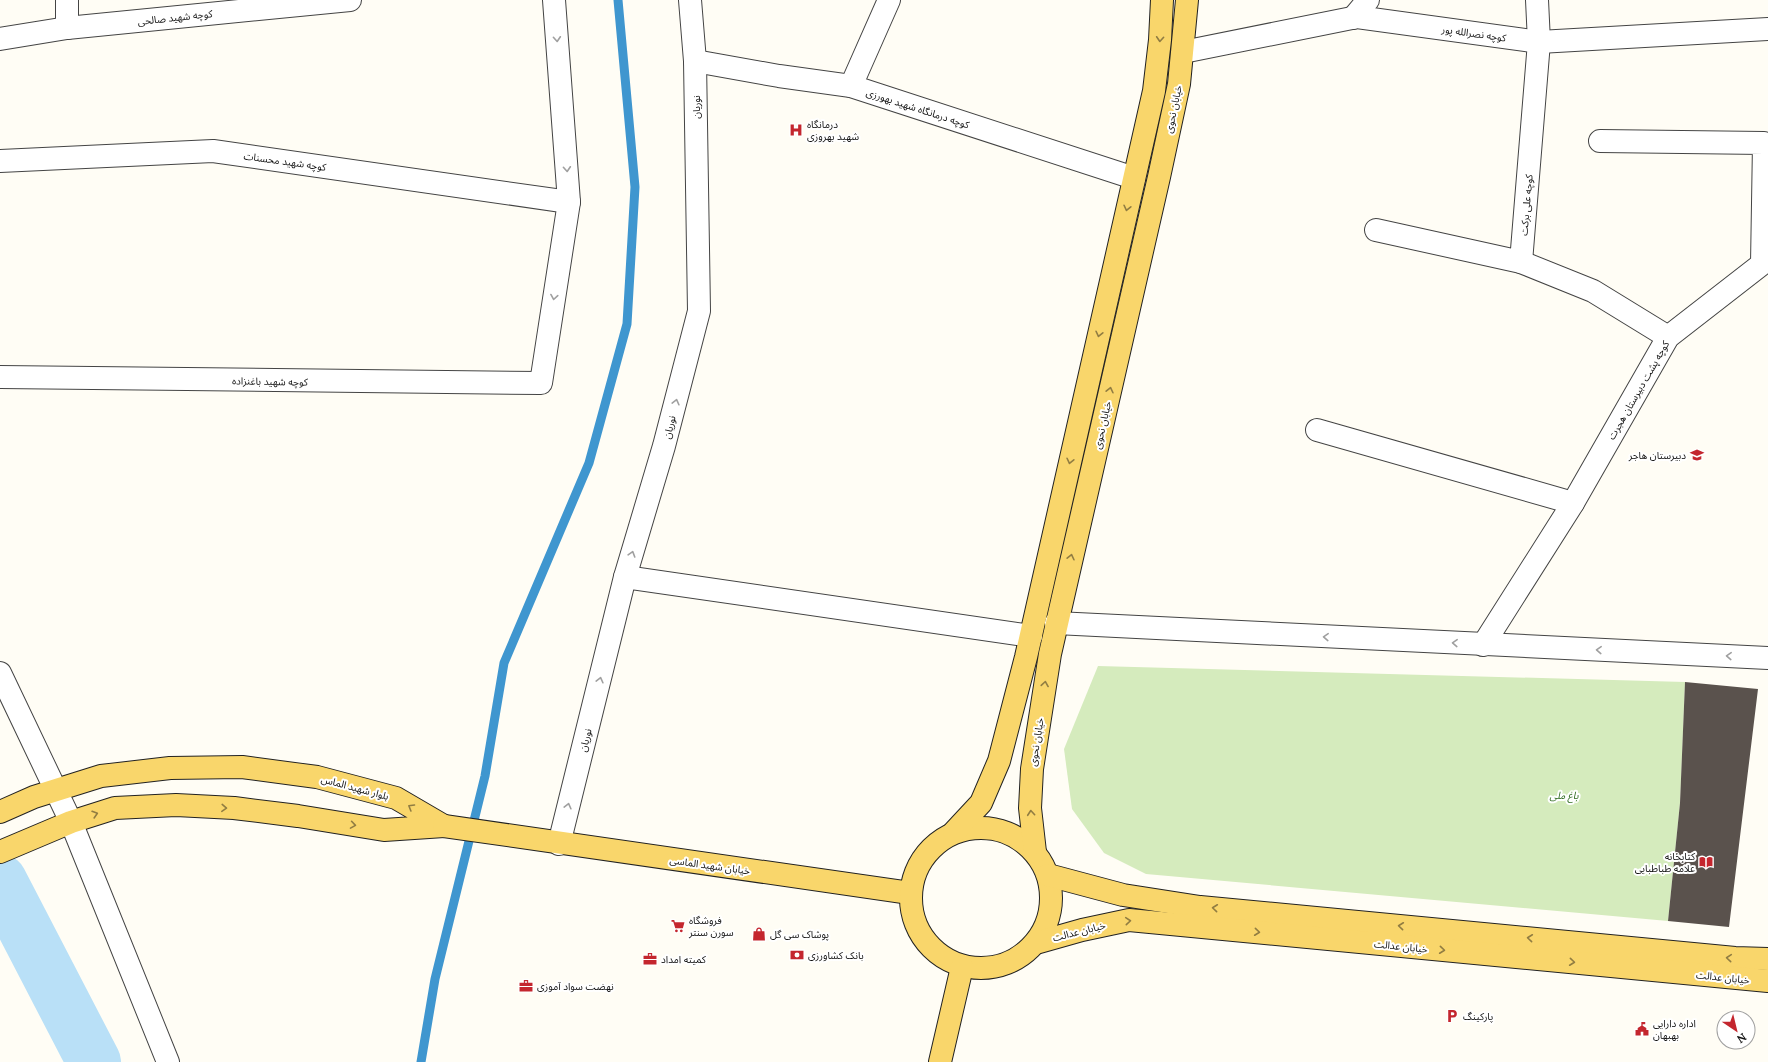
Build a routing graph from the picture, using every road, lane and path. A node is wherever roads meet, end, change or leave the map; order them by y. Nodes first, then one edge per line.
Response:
1 (68, 0) edge
2 (350, 0) edge
3 (554, 0) edge
4 (690, 0) edge
5 (889, 0) edge
6 (1162, 0) edge
7 (1187, 0) edge
8 (1368, 0) edge
9 (1537, 0) edge
10 (1353, 18) junction
11 (67, 28) junction
12 (1768, 29) edge
13 (0, 39) edge
14 (1539, 42) junction
15 (1183, 52) junction
16 (695, 61) junction
17 (851, 86) junction
18 (1600, 141) dead end
19 (1766, 143) edge
20 (0, 161) edge
21 (1134, 178) junction
22 (569, 202) junction
23 (1376, 230) dead end
24 (1521, 262) junction
25 (1668, 337) junction
26 (0, 377) edge
27 (1317, 430) dead end
28 (1573, 503) junction
29 (625, 577) junction
30 (1056, 623) junction
31 (1031, 636) junction
32 (1483, 645) junction
33 (1768, 658) edge
34 (0, 673) edge
35 (55, 790) junction
36 (1, 812) edge
37 (71, 822) junction
38 (444, 826) junction
39 (954, 832) junction
40 (559, 844) junction
41 (10, 848) edge
42 (1035, 852) junction
43 (1048, 875) junction
44 (910, 893) junction
45 (1036, 943) junction
46 (1768, 960) edge
47 (962, 967) junction
48 (1768, 982) edge
49 (168, 1062) edge
50 (940, 1062) edge

1 - 11 street
2 - 11 street, کوچه شهید صالحی
3 -> 22 street
4 - 16 street, نوریان
5 - 17 street
6 -> 21 main road
7 - 15 main road, خیابان نحوی
8 - 10 street
9 - 14 street, کوچه علی برکت
10 - 14 street, کوچه نصرالله پور
10 - 15 street, کوچه نصرالله پور
11 - 13 street, کوچه شهید صالحی
12 - 14 street, کوچه نصرالله پور
14 - 24 street, کوچه علی برکت
30 -> 15 main road, خیابان نحوی
16 - 17 street, کوچه درمانگاه شهید بهورزی
29 -> 16 street, نوریان
17 - 21 street, کوچه درمانگاه شهید بهورزی
18 - 19 street, کوچه پشت دبیرستان هجرت
19 - 25 street, کوچه پشت دبیرستان هجرت
20 - 22 street, کوچه شهید محسنات
21 -> 31 main road
22 -> 26 street, کوچه شهید باغنزاده
23 - 24 street
24 - 25 street
25 - 28 street, کوچه پشت دبیرستان هجرت
27 - 28 street
28 - 32 street, کوچه پشت دبیرستان هجرت
29 - 31 street
40 -> 29 street, نوریان
32 -> 30 street
42 -> 30 main road, خیابان نحوی
31 - 39 main road
33 -> 32 street
34 - 35 street
35 - 36 main road, بلوار شهید الماس
35 - 37 street
38 -> 35 main road, بلوار شهید الماس
37 -> 38 main road
37 - 41 main road
37 - 49 street
38 - 40 main road, خیابان شهید الماسی
39 - 42 main road
39 - 44 main road
40 - 44 main road, خیابان شهید الماسی
42 - 43 main road
43 - 45 main road
46 -> 43 main road, خیابان عدالت
44 - 47 main road
45 - 47 main road
45 -> 48 main road, خیابان عدالت
47 - 50 main road

